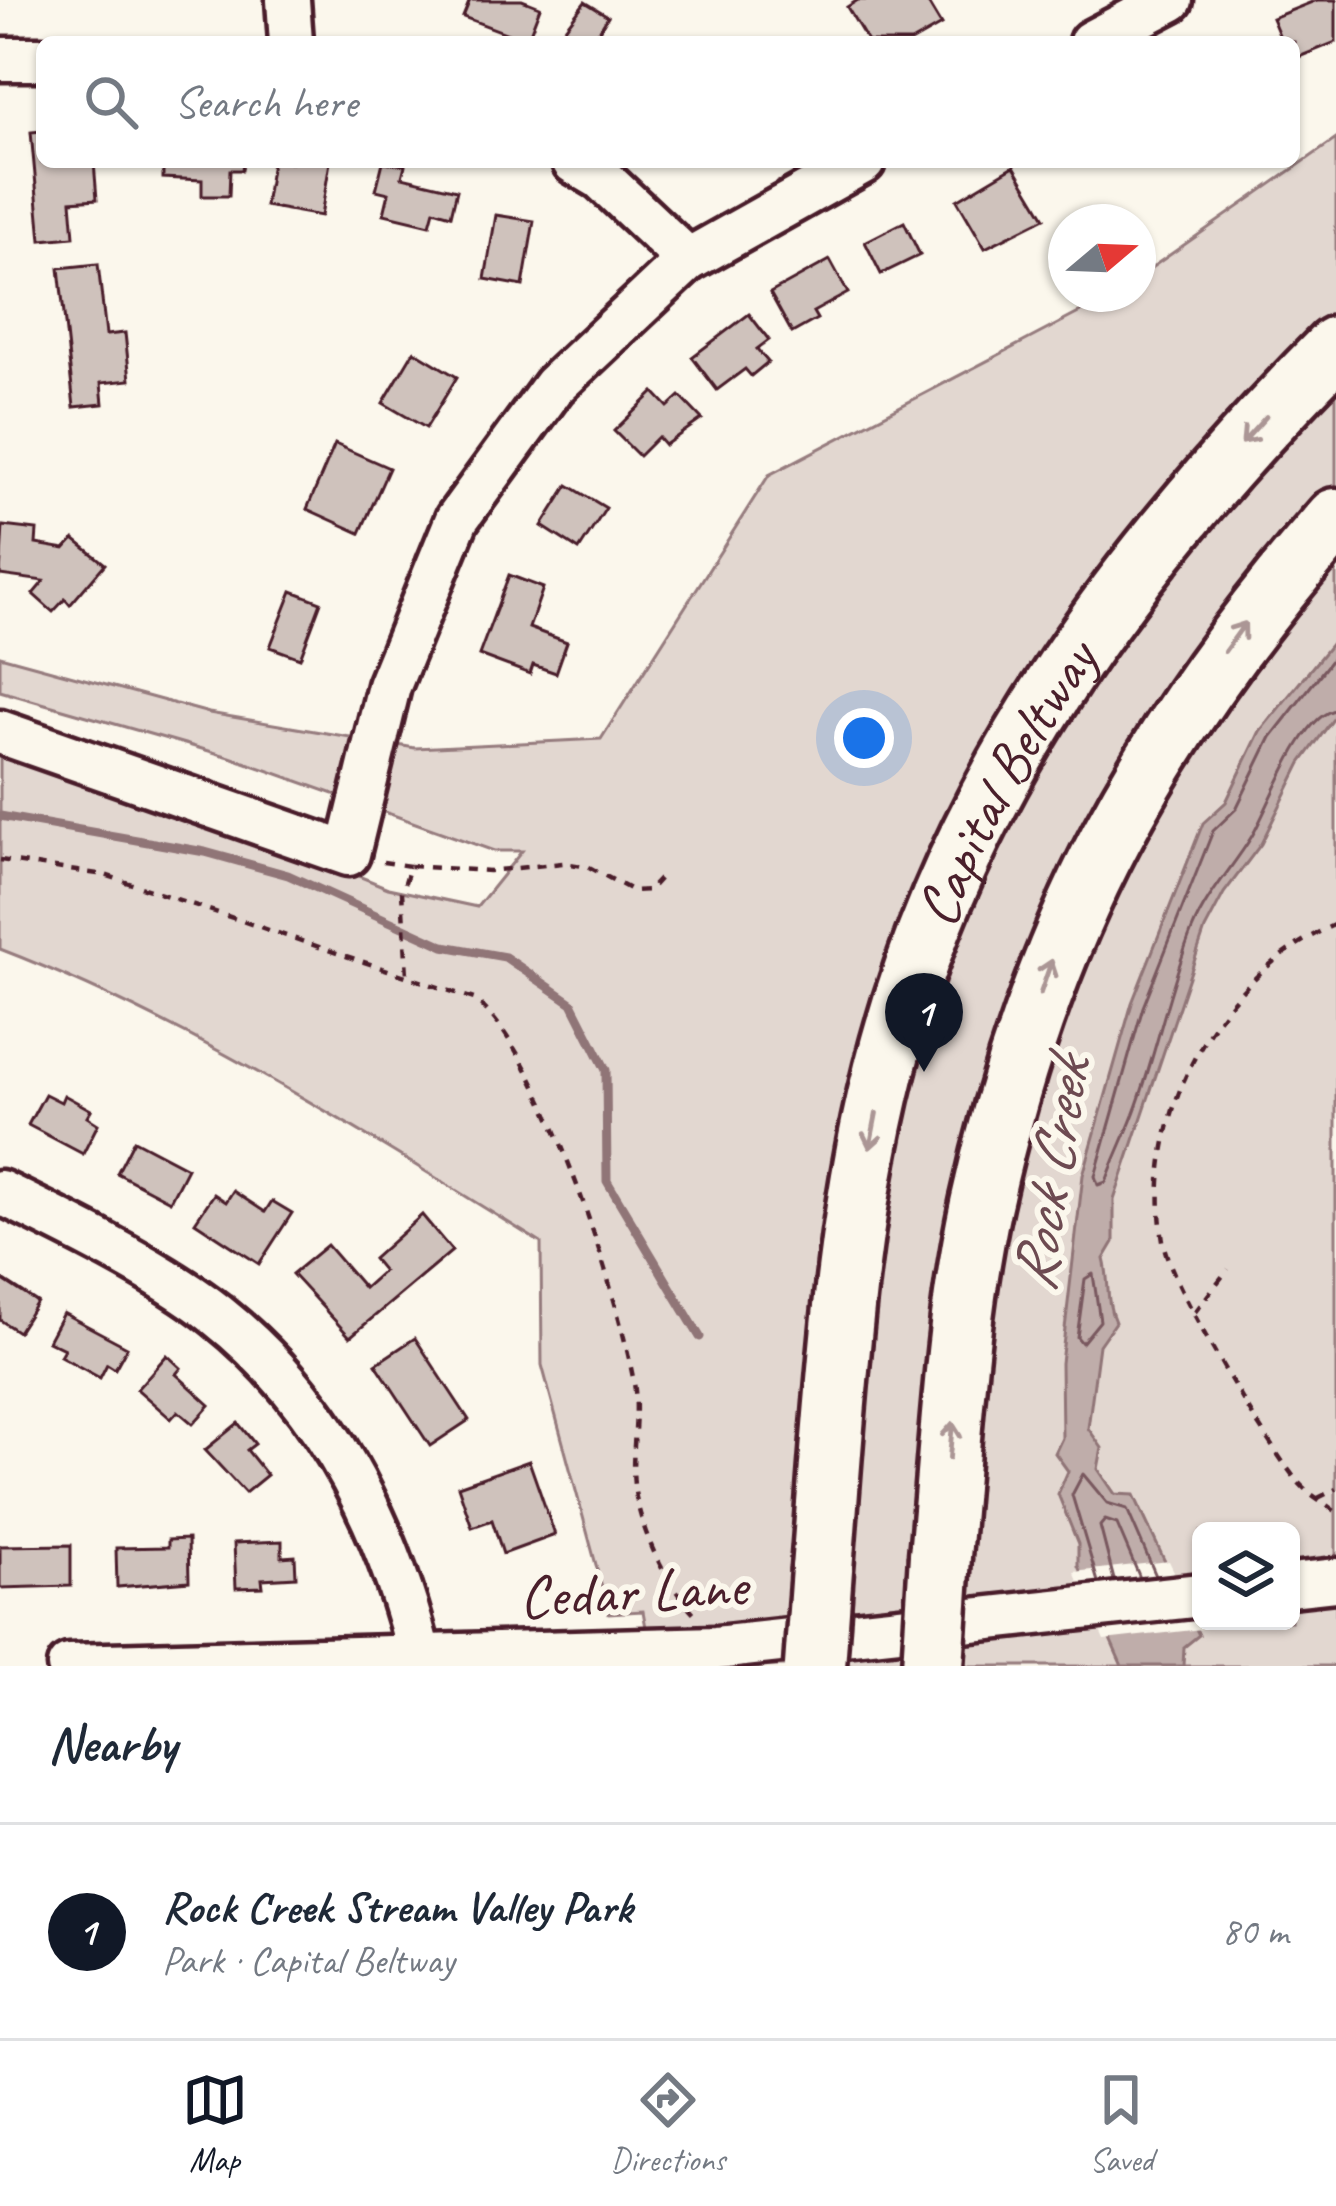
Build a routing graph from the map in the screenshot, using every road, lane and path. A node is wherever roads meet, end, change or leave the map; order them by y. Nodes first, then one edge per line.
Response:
1 (287, 0) edge
2 (1171, 0) edge
3 (290, 36) edge
4 (1102, 36) edge
5 (36, 58) edge
6 (0, 59) edge
7 (584, 168) edge
8 (852, 168) edge
9 (688, 260) junction
10 (1336, 347) edge
11 (1336, 519) edge
12 (0, 732) edge
13 (348, 854) junction
14 (0, 860) edge
15 (410, 866) junction
16 (662, 877) dead end
17 (1336, 924) edge
18 (407, 976) junction
19 (0, 1192) edge
20 (1228, 1269) dead end
21 (1195, 1312) junction
22 (1336, 1489) edge
23 (1318, 1498) junction
24 (1336, 1513) edge
25 (1336, 1580) edge
26 (1300, 1584) edge
27 (1192, 1597) edge
28 (697, 1617) dead end
29 (947, 1645) edge
30 (421, 1662) edge
31 (69, 1666) edge
32 (815, 1666) edge

1 - 3 street
2 - 4 street
5 - 6 street
7 - 9 street
8 - 9 street
9 - 13 street
10 -> 32 highway, Capital Beltway, bridge
29 -> 11 highway, Capital Beltway, bridge
12 - 13 street
13 - 15 path
14 - 18 path
15 - 16 path
15 - 18 path
17 - 21 path
18 - 28 path
19 - 30 street
20 - 21 path
21 - 23 path
22 - 23 path
23 - 24 path
25 - 26 street
27 - 29 street, Cedar Lane
29 - 30 street, Cedar Lane
30 - 31 street, Cedar Lane

